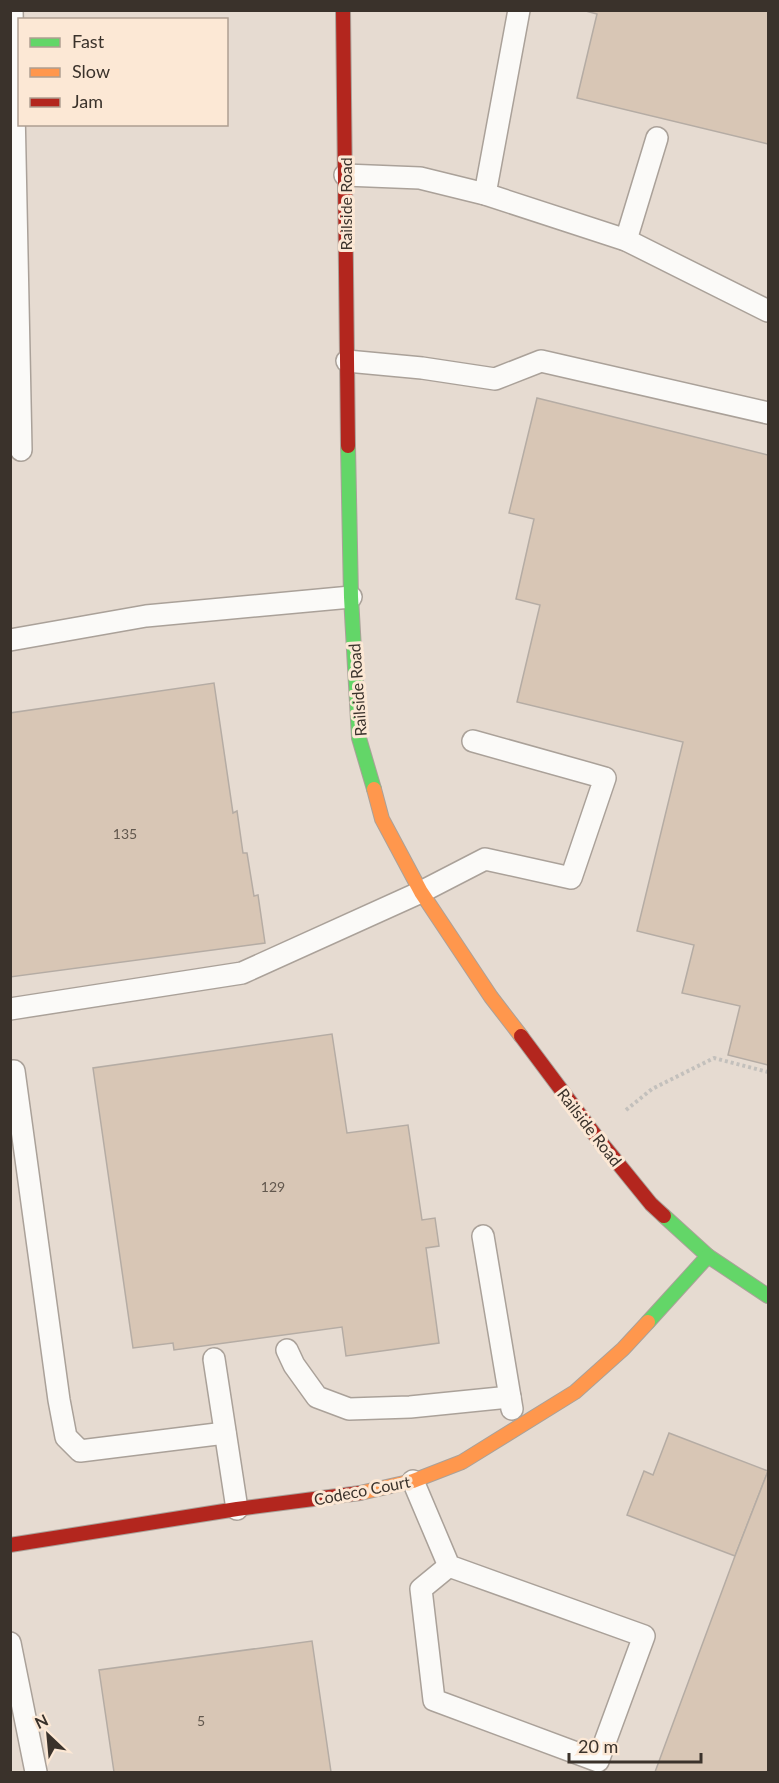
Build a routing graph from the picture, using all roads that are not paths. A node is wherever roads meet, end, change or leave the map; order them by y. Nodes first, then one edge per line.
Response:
1 (12, 10) edge
2 (343, 10) edge
3 (519, 10) edge
4 (657, 138) dead end
5 (345, 175) junction
6 (485, 194) junction
7 (626, 240) junction
8 (767, 305) edge
9 (346, 361) junction
10 (768, 413) edge
11 (21, 450) dead end
12 (351, 597) junction
13 (10, 640) edge
14 (473, 741) dead end
15 (421, 892) junction
16 (10, 1009) edge
17 (14, 1071) dead end
18 (483, 1236) dead end
19 (708, 1256) junction
20 (768, 1296) edge
21 (287, 1350) dead end
22 (214, 1359) dead end
23 (510, 1397) junction
24 (516, 1430) junction
25 (225, 1432) junction
26 (413, 1482) junction
27 (237, 1509) junction
28 (10, 1545) edge
29 (449, 1566) junction
30 (10, 1643) edge
31 (36, 1773) edge

1 - 11 lane
2 - 5 street, Railside Road
3 - 6 lane
4 - 7 lane
5 - 6 lane
5 - 9 street, Railside Road
6 - 7 lane
7 - 8 lane
9 - 10 lane
9 - 12 street, Railside Road
12 - 13 lane
12 - 15 street, Railside Road
14 - 15 lane
15 - 16 lane
15 - 19 street, Railside Road
17 - 25 lane
18 - 23 lane
19 - 20 street, Railside Road
19 - 24 street, Codeco Court
21 - 23 lane
22 - 25 lane
23 - 24 lane
24 - 26 street, Codeco Court
25 - 27 lane
26 - 27 street, Codeco Court
26 - 29 lane
27 - 28 street, Codeco Court
29 - 29 lane
30 - 31 lane

